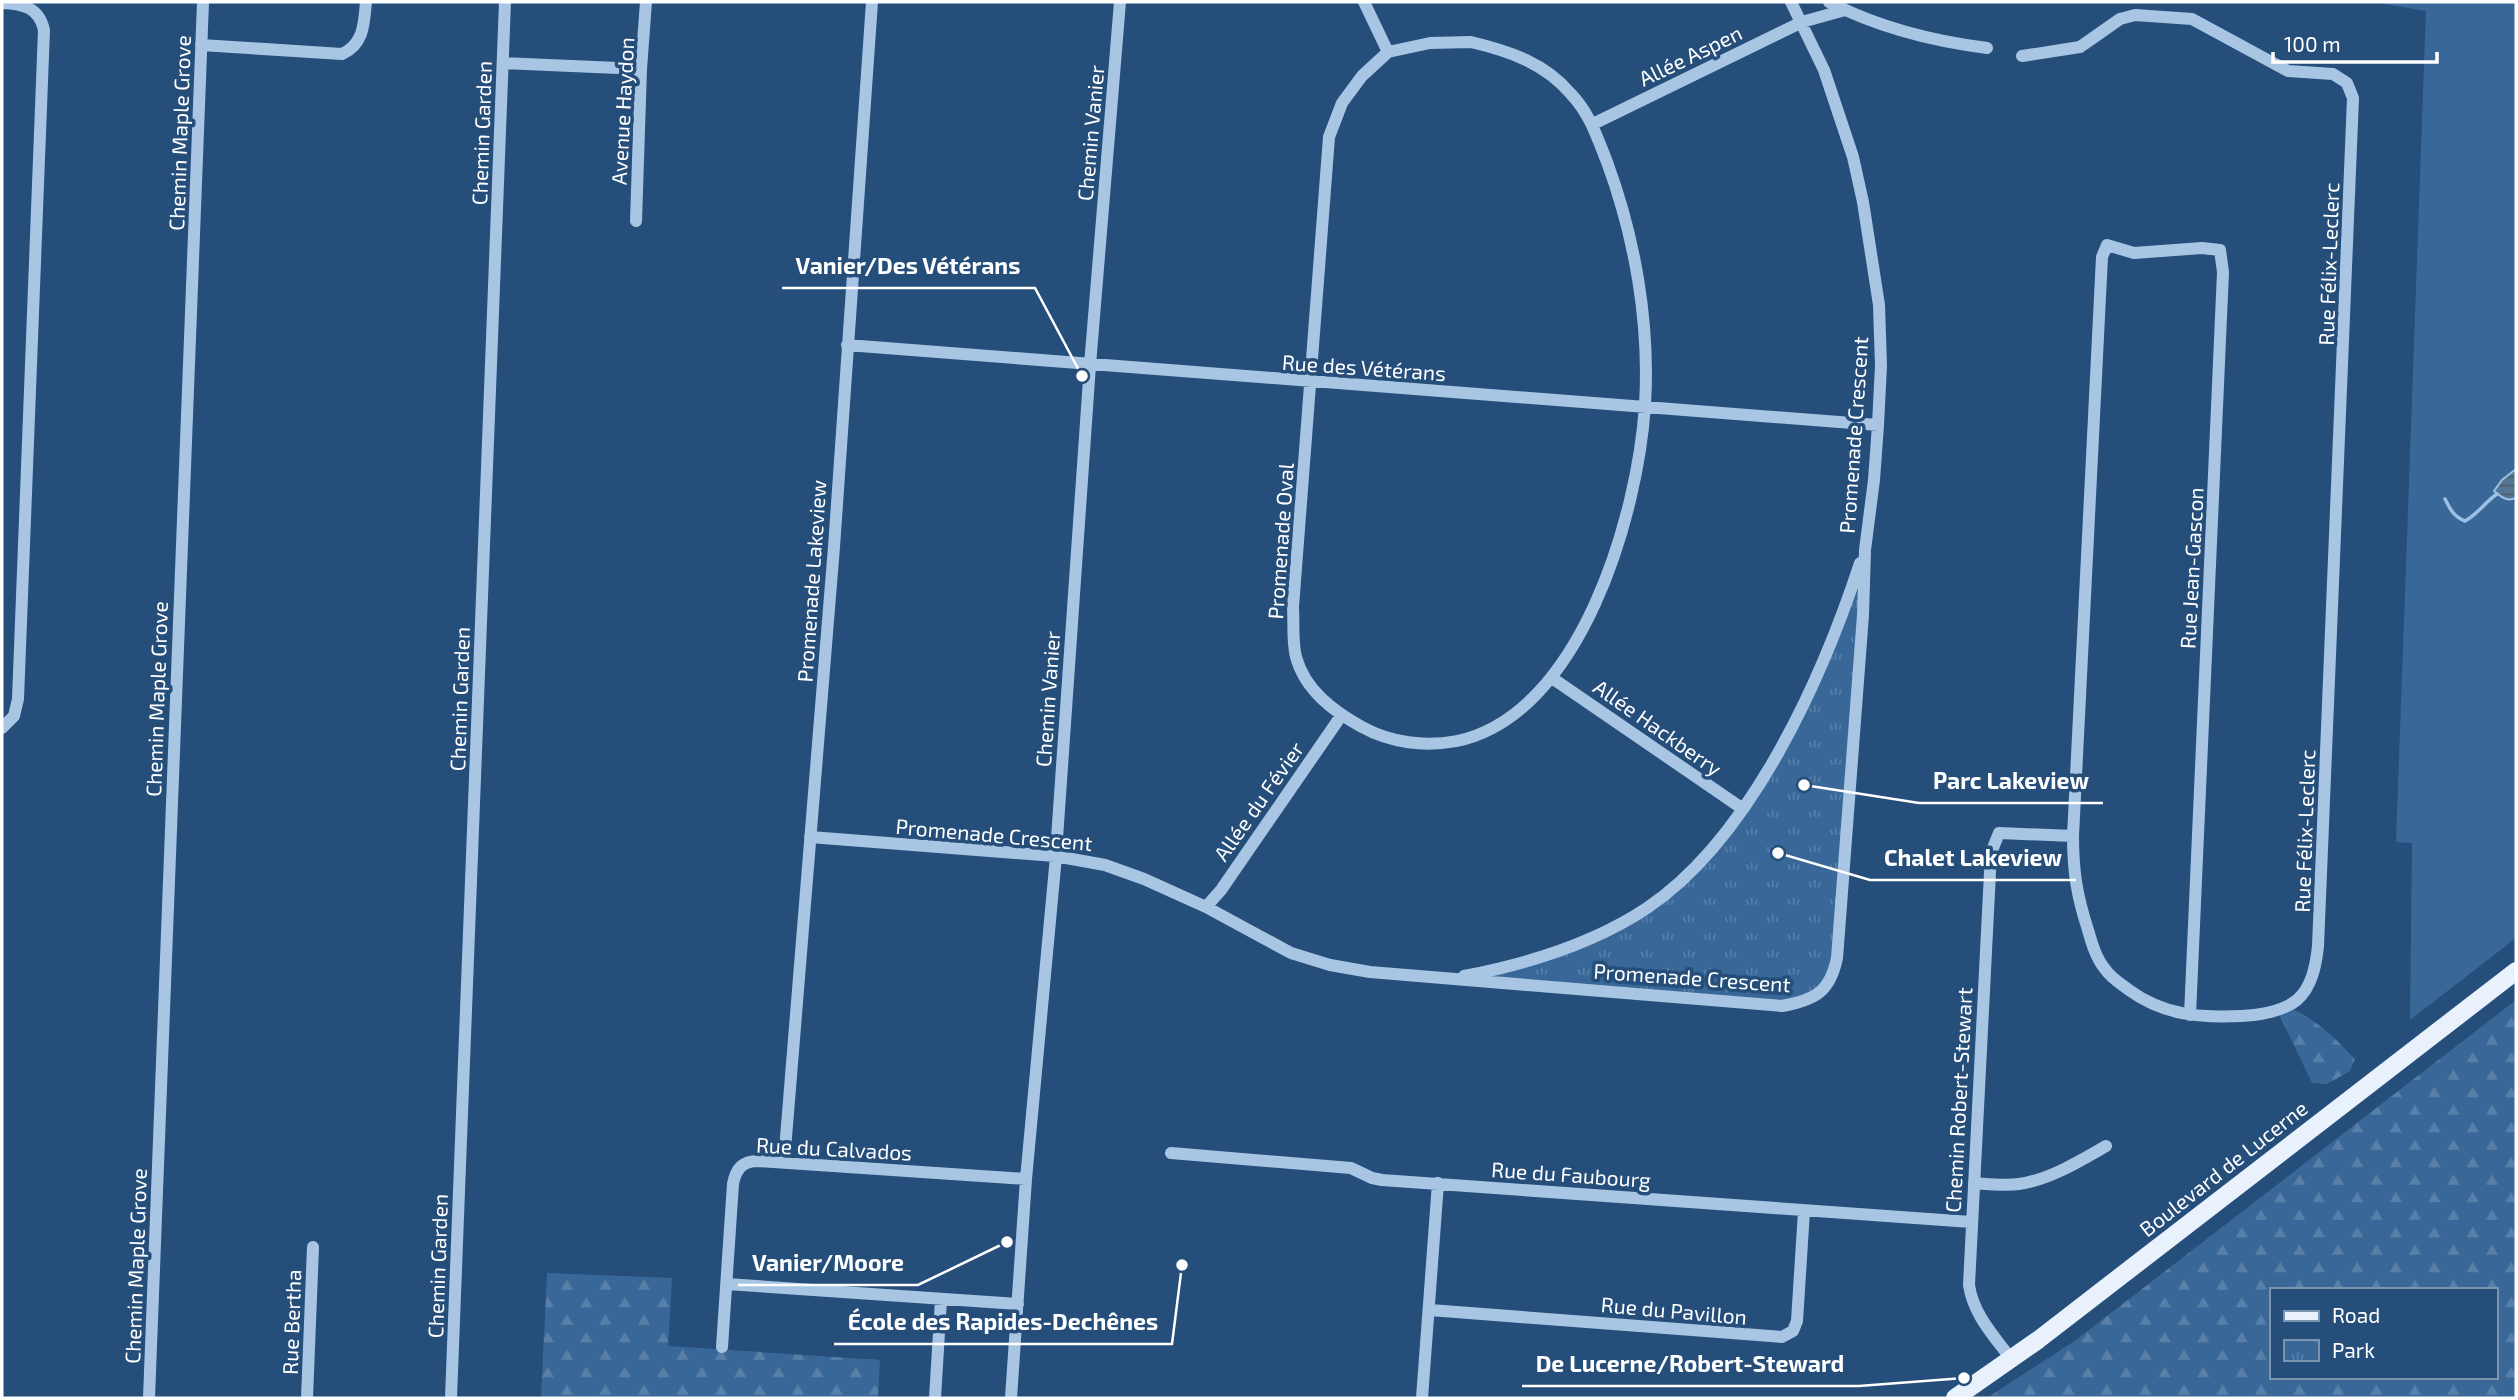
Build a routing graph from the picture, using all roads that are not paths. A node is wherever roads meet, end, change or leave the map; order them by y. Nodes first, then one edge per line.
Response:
1 (203, 2) edge
2 (366, 2) edge
3 (505, 2) edge
4 (646, 2) edge
5 (872, 2) edge
6 (1120, 2) edge
7 (1364, 2) edge
8 (1791, 2) edge
9 (1829, 2) edge
10 (2, 3) edge
11 (1845, 10) junction
12 (1802, 22) junction
13 (201, 45) junction
14 (1987, 48) dead end
15 (1388, 52) junction
16 (2022, 56) dead end
17 (503, 63) junction
18 (642, 69) junction
19 (1593, 124) junction
20 (636, 221) dead end
21 (2102, 257) joint
22 (847, 345) junction
23 (1090, 365) junction
24 (1311, 383) junction
25 (1645, 407) junction
26 (1878, 425) junction
27 (1865, 550) junction
28 (1552, 678) junction
29 (1341, 716) junction
30 (2, 728) edge
31 (1743, 809) junction
32 (2073, 836) junction
33 (810, 837) junction
34 (1055, 856) junction
35 (1206, 907) junction
36 (2516, 971) edge
37 (1446, 980) junction
38 (2190, 1015) junction
39 (2106, 1146) dead end
40 (1171, 1153) dead end
41 (784, 1163) junction
42 (1026, 1179) junction
43 (1438, 1183) junction
44 (1974, 1183) junction
45 (1804, 1211) junction
46 (1971, 1222) junction
47 (313, 1247) dead end
48 (727, 1284) junction
49 (941, 1300) junction
50 (1018, 1304) junction
51 (1430, 1310) junction
52 (722, 1347) dead end
53 (2011, 1359) junction
54 (149, 1398) edge
55 (307, 1398) edge
56 (452, 1398) edge
57 (935, 1398) edge
58 (1011, 1398) edge
59 (1422, 1398) edge
60 (1955, 1398) edge

1 - 13 street, Chemin Maple Grove
2 - 13 street
3 - 17 street, Chemin Garden
4 - 18 street, Avenue Haydon
5 - 22 street, Promenade Lakeview
6 - 23 street, Chemin Vanier
7 - 15 street
8 - 12 street, Promenade Crescent
9 - 11 street
10 - 30 street
11 - 12 street, Allée Aspen
11 - 14 street
12 - 19 street, Allée Aspen
12 - 26 street, Promenade Crescent
13 - 54 street, Chemin Maple Grove
15 - 19 street, Promenade Oval
15 - 24 street, Promenade Oval
16 - 38 street, Rue Félix-Leclerc
17 - 18 street
17 - 56 street, Chemin Garden
18 - 20 street, Avenue Haydon
19 - 25 street, Promenade Oval
21 - 32 street, Rue Félix-Leclerc
21 - 38 street, Rue Jean-Gascon
22 - 23 street, Rue des Vétérans
22 - 33 street, Promenade Lakeview
23 - 24 street, Rue des Vétérans
23 - 34 street, Chemin Vanier
24 - 25 street, Rue des Vétérans
24 - 29 street, Promenade Oval
25 - 26 street, Rue des Vétérans
25 - 28 street, Promenade Oval
26 - 27 street, Promenade Crescent
27 - 31 street, Promenade Crescent
27 - 37 street, Promenade Crescent
28 - 29 street, Promenade Oval
28 - 31 street, Allée Hackberry
29 - 35 street, Allée du Févier
31 - 37 street, Promenade Crescent
32 - 38 street, Rue Félix-Leclerc
32 - 44 street, Chemin Robert-Stewart
33 - 34 street, Promenade Crescent
33 - 41 street, Promenade Lakeview
34 - 35 street, Promenade Crescent
34 - 42 street, Chemin Vanier
35 - 37 street, Promenade Crescent
36 - 53 main road, Boulevard de Lucerne
39 - 44 street
40 - 43 street, Rue du Faubourg
41 - 42 street, Rue du Calvados
41 - 48 street, Rue du Calvados
42 - 50 street, Chemin Vanier
43 - 45 street, Rue du Faubourg
43 - 51 street
44 - 46 street, Chemin Robert-Stewart
45 - 46 street, Rue du Faubourg
45 - 51 street, Rue du Pavillon
46 - 53 street, Chemin Robert-Stewart
47 - 55 street, Rue Bertha
48 - 49 street
48 - 52 street, Rue du Calvados
49 - 50 street
49 - 57 street
50 - 58 street, Chemin Vanier
51 - 59 street
53 - 60 main road, Boulevard de Lucerne

